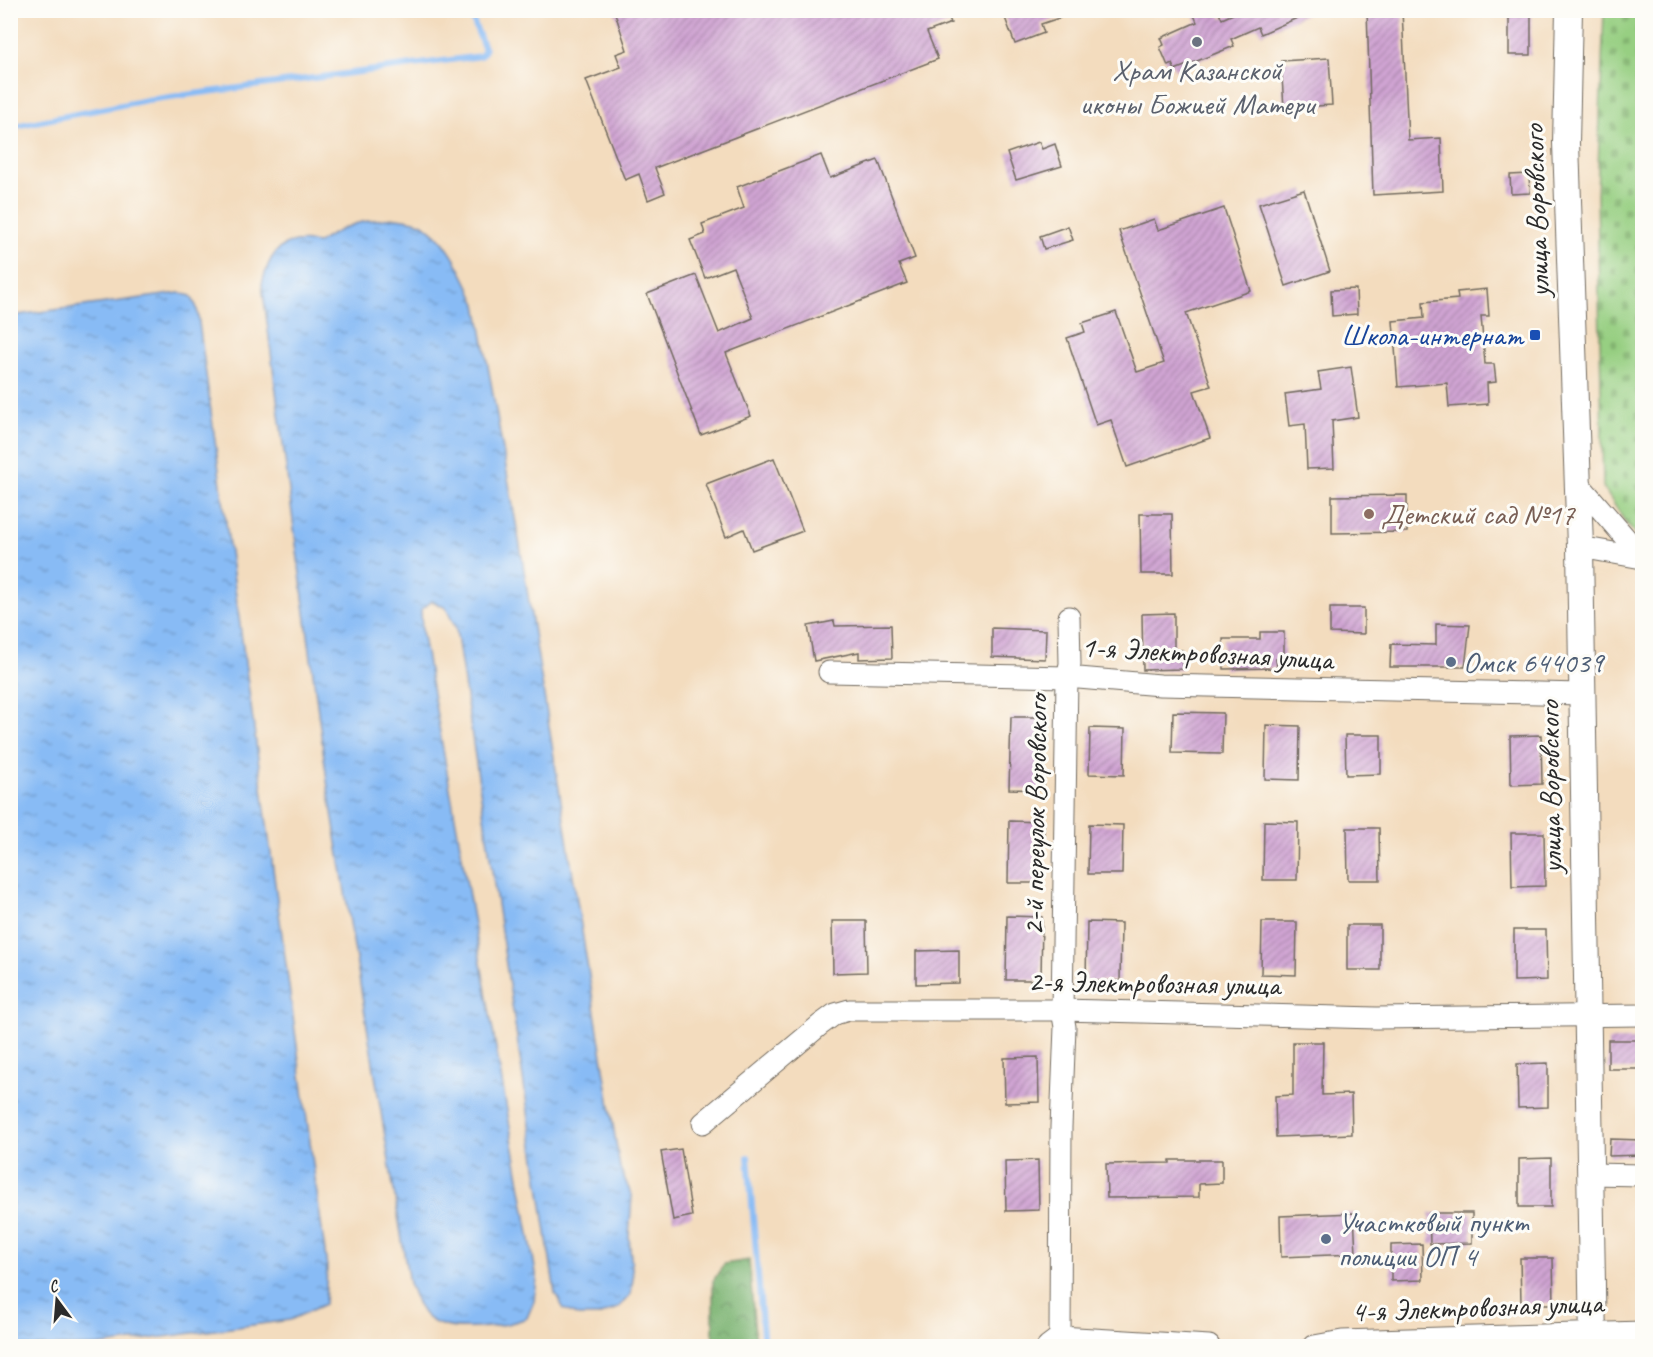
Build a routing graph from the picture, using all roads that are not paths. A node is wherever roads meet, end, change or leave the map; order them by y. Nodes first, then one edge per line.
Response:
1 (1569, 10) edge
2 (1578, 483) junction
3 (1580, 547) junction
4 (1642, 557) edge
5 (1069, 617) dead end
6 (829, 672) dead end
7 (1067, 676) junction
8 (1582, 694) junction
9 (1062, 1010) junction
10 (1586, 1015) junction
11 (1642, 1015) edge
12 (703, 1123) dead end
13 (1590, 1174) junction
14 (1642, 1175) edge
15 (1642, 1332) edge
16 (1593, 1340) edge
17 (1054, 1342) edge
18 (1209, 1347) edge
19 (1314, 1347) edge

1 - 2 main road, улица Воровского
2 - 3 main road, улица Воровского
2 - 4 street
3 - 4 street
3 - 8 main road, улица Воровского
5 - 7 street, 2-й переулок Воровского
6 - 7 street, 1-я Электровозная улица
7 - 8 street, 1-я Электровозная улица
7 - 9 street, 2-й переулок Воровского
8 - 10 main road, улица Воровского
9 - 10 street, 2-я Электровозная улица
9 - 12 street, 2-я Электровозная улица
9 - 17 street, 2-й переулок Воровского
10 - 11 street, 2-я Электровозная улица
10 - 13 main road, улица Воровского
13 - 14 street
13 - 16 main road, улица Воровского
15 - 16 street, 4-я Электровозная улица
16 - 19 street, 4-я Электровозная улица
17 - 18 street

